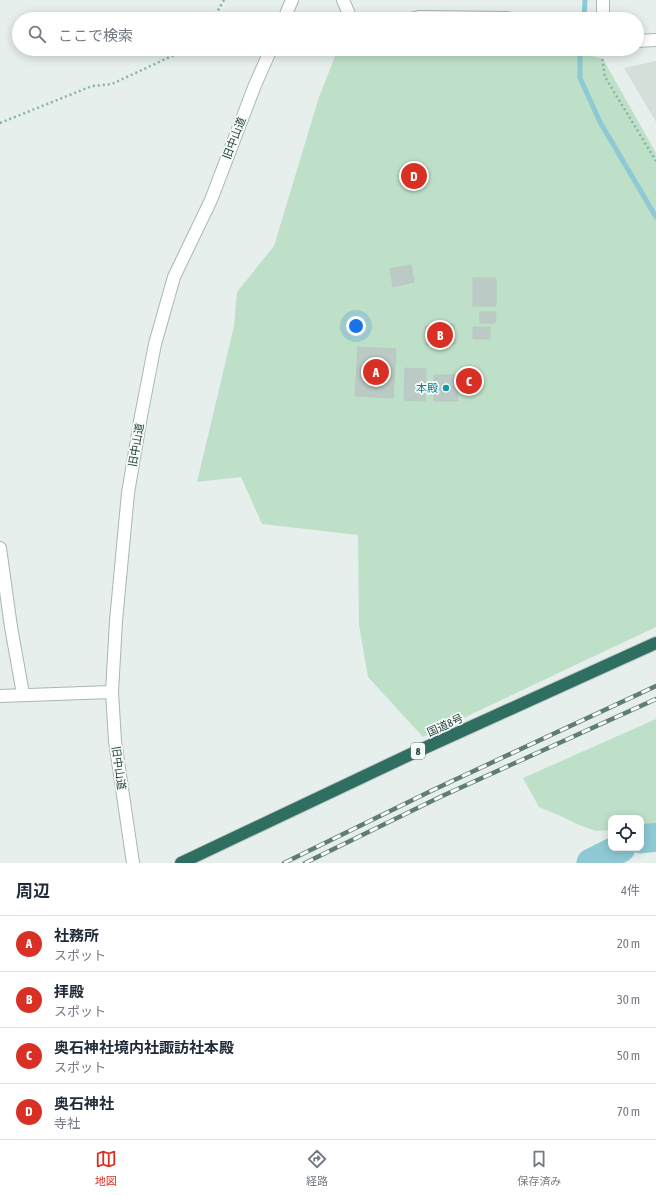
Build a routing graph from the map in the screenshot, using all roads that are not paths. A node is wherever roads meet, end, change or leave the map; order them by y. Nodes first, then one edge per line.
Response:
1 (292, 0) edge
2 (343, 0) edge
3 (603, 0) edge
4 (287, 12) edge
5 (348, 12) edge
6 (603, 12) edge
7 (656, 40) edge
8 (644, 41) edge
9 (267, 56) edge
10 (0, 548) edge
11 (656, 644) edge
12 (112, 692) junction
13 (23, 694) junction
14 (0, 696) edge
15 (132, 863) edge
16 (181, 863) edge

1 - 4 street
2 - 5 street
3 - 6 street
7 - 8 street
9 - 12 street, 旧中山道
10 - 13 street
11 - 16 highway, 国道8号 / 8
12 - 13 street
12 - 15 street, 旧中山道
13 - 14 street

